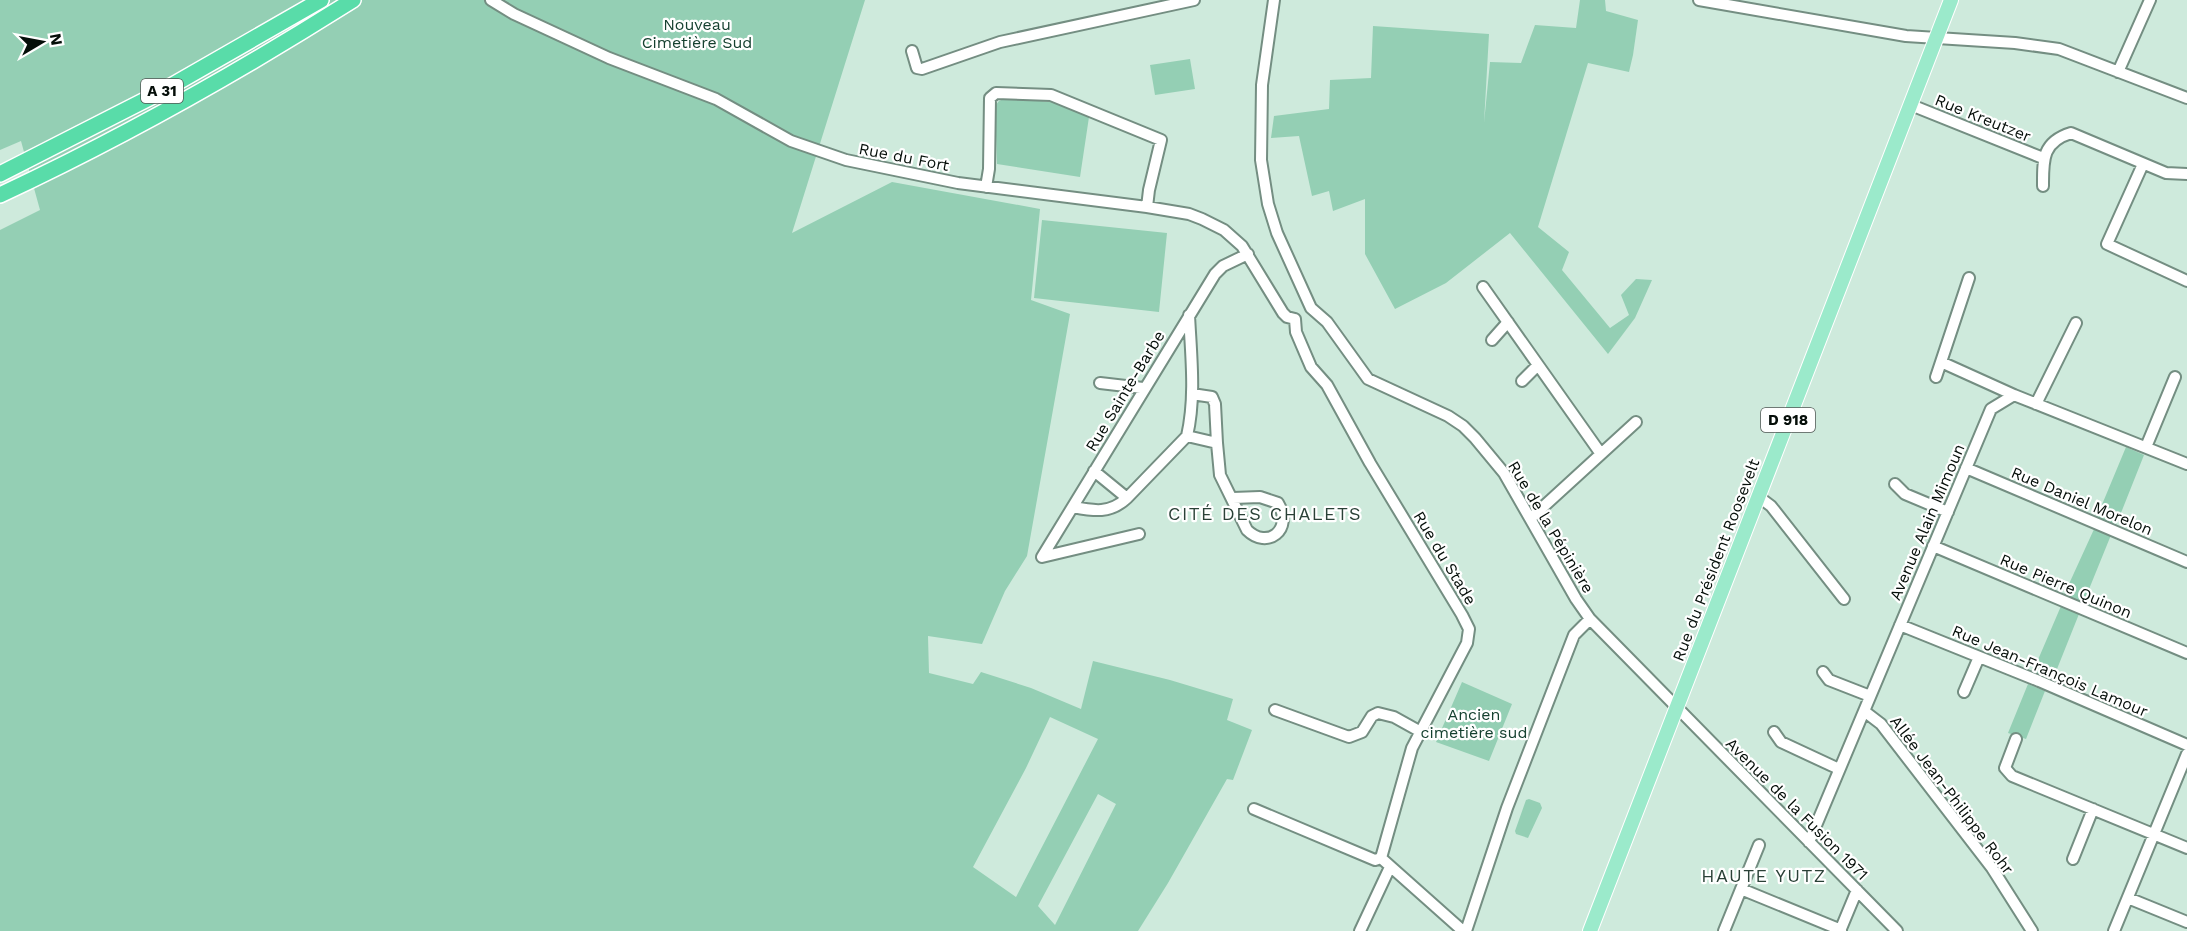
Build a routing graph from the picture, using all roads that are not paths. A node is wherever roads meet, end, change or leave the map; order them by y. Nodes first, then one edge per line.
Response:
1 (321, 0) edge
2 (353, 0) edge
3 (491, 0) edge
4 (1194, 0) edge
5 (1274, 0) edge
6 (1699, 0) edge
7 (1951, 0) edge
8 (2150, 0) edge
9 (1936, 39) junction
10 (912, 51) dead end
11 (2118, 72) junction
12 (157, 94) junction
13 (2187, 98) edge
14 (1911, 105) junction
15 (2043, 159) junction
16 (0, 164) edge
17 (2142, 164) junction
18 (0, 174) edge
19 (2187, 174) edge
20 (2043, 186) dead end
21 (986, 187) junction
22 (0, 195) edge
23 (1147, 207) junction
24 (1248, 254) junction
25 (1970, 278) dead end
26 (2187, 281) edge
27 (1483, 287) dead end
28 (1311, 308) junction
29 (1189, 314) junction
30 (1295, 319) junction
31 (1508, 322) junction
32 (2076, 323) dead end
33 (1492, 340) dead end
34 (1941, 362) junction
35 (1538, 365) junction
36 (1936, 376) dead end
37 (2175, 377) dead end
38 (1522, 381) dead end
39 (1100, 383) dead end
40 (1143, 388) junction
41 (1192, 394) junction
42 (2014, 395) junction
43 (2036, 404) junction
44 (1636, 422) dead end
45 (1187, 436) junction
46 (1217, 443) junction
47 (2146, 447) junction
48 (1601, 454) junction
49 (2187, 464) edge
50 (1966, 468) junction
51 (1094, 471) junction
52 (1895, 484) dead end
53 (1759, 497) junction
54 (1127, 498) junction
55 (1233, 498) junction
56 (1072, 507) junction
57 (1948, 512) junction
58 (1531, 518) junction
59 (1139, 534) dead end
60 (1933, 546) junction
61 (2187, 562) edge
62 (1845, 599) dead end
63 (1590, 619) junction
64 (1900, 625) junction
65 (2187, 653) edge
66 (1979, 657) junction
67 (1823, 672) dead end
68 (1964, 692) dead end
69 (1870, 696) junction
70 (1677, 707) junction
71 (1275, 710) dead end
72 (1864, 711) junction
73 (1421, 732) junction
74 (1774, 732) dead end
75 (2016, 739) dead end
76 (2187, 745) edge
77 (2187, 754) edge
78 (1839, 769) junction
79 (1254, 809) dead end
80 (2093, 809) junction
81 (2154, 834) junction
82 (1809, 842) junction
83 (1759, 845) dead end
84 (2187, 848) edge
85 (1381, 858) junction
86 (2073, 859) dead end
87 (1390, 867) junction
88 (1741, 889) junction
89 (1857, 890) junction
90 (2128, 898) junction
91 (2187, 922) edge
92 (1841, 930) edge
93 (1360, 931) edge
94 (1464, 931) edge
95 (1590, 931) edge
96 (1724, 931) edge
97 (1897, 931) edge
98 (2032, 931) edge
99 (2114, 931) edge

1 - 12 highway, A 31
2 - 22 highway, A 31
3 - 21 street, Rue du Fort
4 - 10 street
5 - 28 street
6 - 9 street
7 - 9 main road, Rue du Président Roosevelt / D 918
8 - 11 street
9 - 11 street
9 - 14 main road, Rue du Président Roosevelt / D 918
11 - 13 street
12 - 16 highway
12 - 18 highway, A 31
14 - 15 street, Rue Kreutzer
14 - 53 main road, Rue du Président Roosevelt / D 918
15 - 17 street, Rue Kreutzer
15 - 20 street, Rue Kreutzer
17 - 19 street, Rue Kreutzer
17 - 26 street
21 - 23 street, Rue du Fort
21 - 23 street
23 - 24 street, Rue du Fort
24 - 29 street, Rue Sainte-Barbe
24 - 30 street, Rue du Fort
25 - 34 street
27 - 31 street
28 - 30 street
28 - 58 street, Rue de la Pépinière
29 - 40 street, Rue Sainte-Barbe
29 - 41 street
30 - 73 street, Rue du Stade
31 - 33 street
31 - 35 street
32 - 43 street
34 - 36 street
34 - 42 street
35 - 38 street
35 - 48 street
37 - 47 street
39 - 40 street
40 - 51 street, Rue Sainte-Barbe
41 - 45 street
41 - 46 street
42 - 43 street
42 - 50 street, Avenue Alain Mimoun
43 - 47 street
44 - 48 street
45 - 46 street
45 - 54 street
46 - 55 street
47 - 49 street
48 - 58 street
50 - 57 street, Avenue Alain Mimoun
50 - 61 street, Rue Daniel Morelon
51 - 54 street
51 - 56 street, Rue Sainte-Barbe
52 - 57 street
53 - 62 street
53 - 70 main road, Rue du Président Roosevelt / D 918
54 - 56 street
55 - 55 street
56 - 59 street, Rue Sainte-Barbe
57 - 60 street, Avenue Alain Mimoun
58 - 63 street, Rue de la Pépinière
60 - 64 street, Avenue Alain Mimoun
60 - 65 street, Rue Pierre Quinon
63 - 70 street, Rue de la Pépinière
63 - 94 street
64 - 66 street, Rue Jean-François Lamour
64 - 69 street, Avenue Alain Mimoun
66 - 68 street
66 - 76 street, Rue Jean-François Lamour
67 - 69 street
69 - 72 street, Avenue Alain Mimoun
70 - 82 street, Avenue de la Fusion 1971
70 - 95 main road, Rue du Président Roosevelt / D 918
71 - 73 street
72 - 78 street, Avenue Alain Mimoun
72 - 98 street, Allée Jean-Philippe Rohr
73 - 85 street, Rue du Stade
74 - 78 street
75 - 80 street
77 - 81 street
78 - 82 street, Avenue Alain Mimoun
79 - 85 street
80 - 81 street
80 - 86 street
81 - 84 street
81 - 90 street
82 - 89 street, Avenue de la Fusion 1971
83 - 88 street
85 - 87 street
87 - 93 street
87 - 94 street
88 - 92 street
88 - 96 street
89 - 92 street
89 - 97 street, Avenue de la Fusion 1971
90 - 91 street
90 - 99 street

